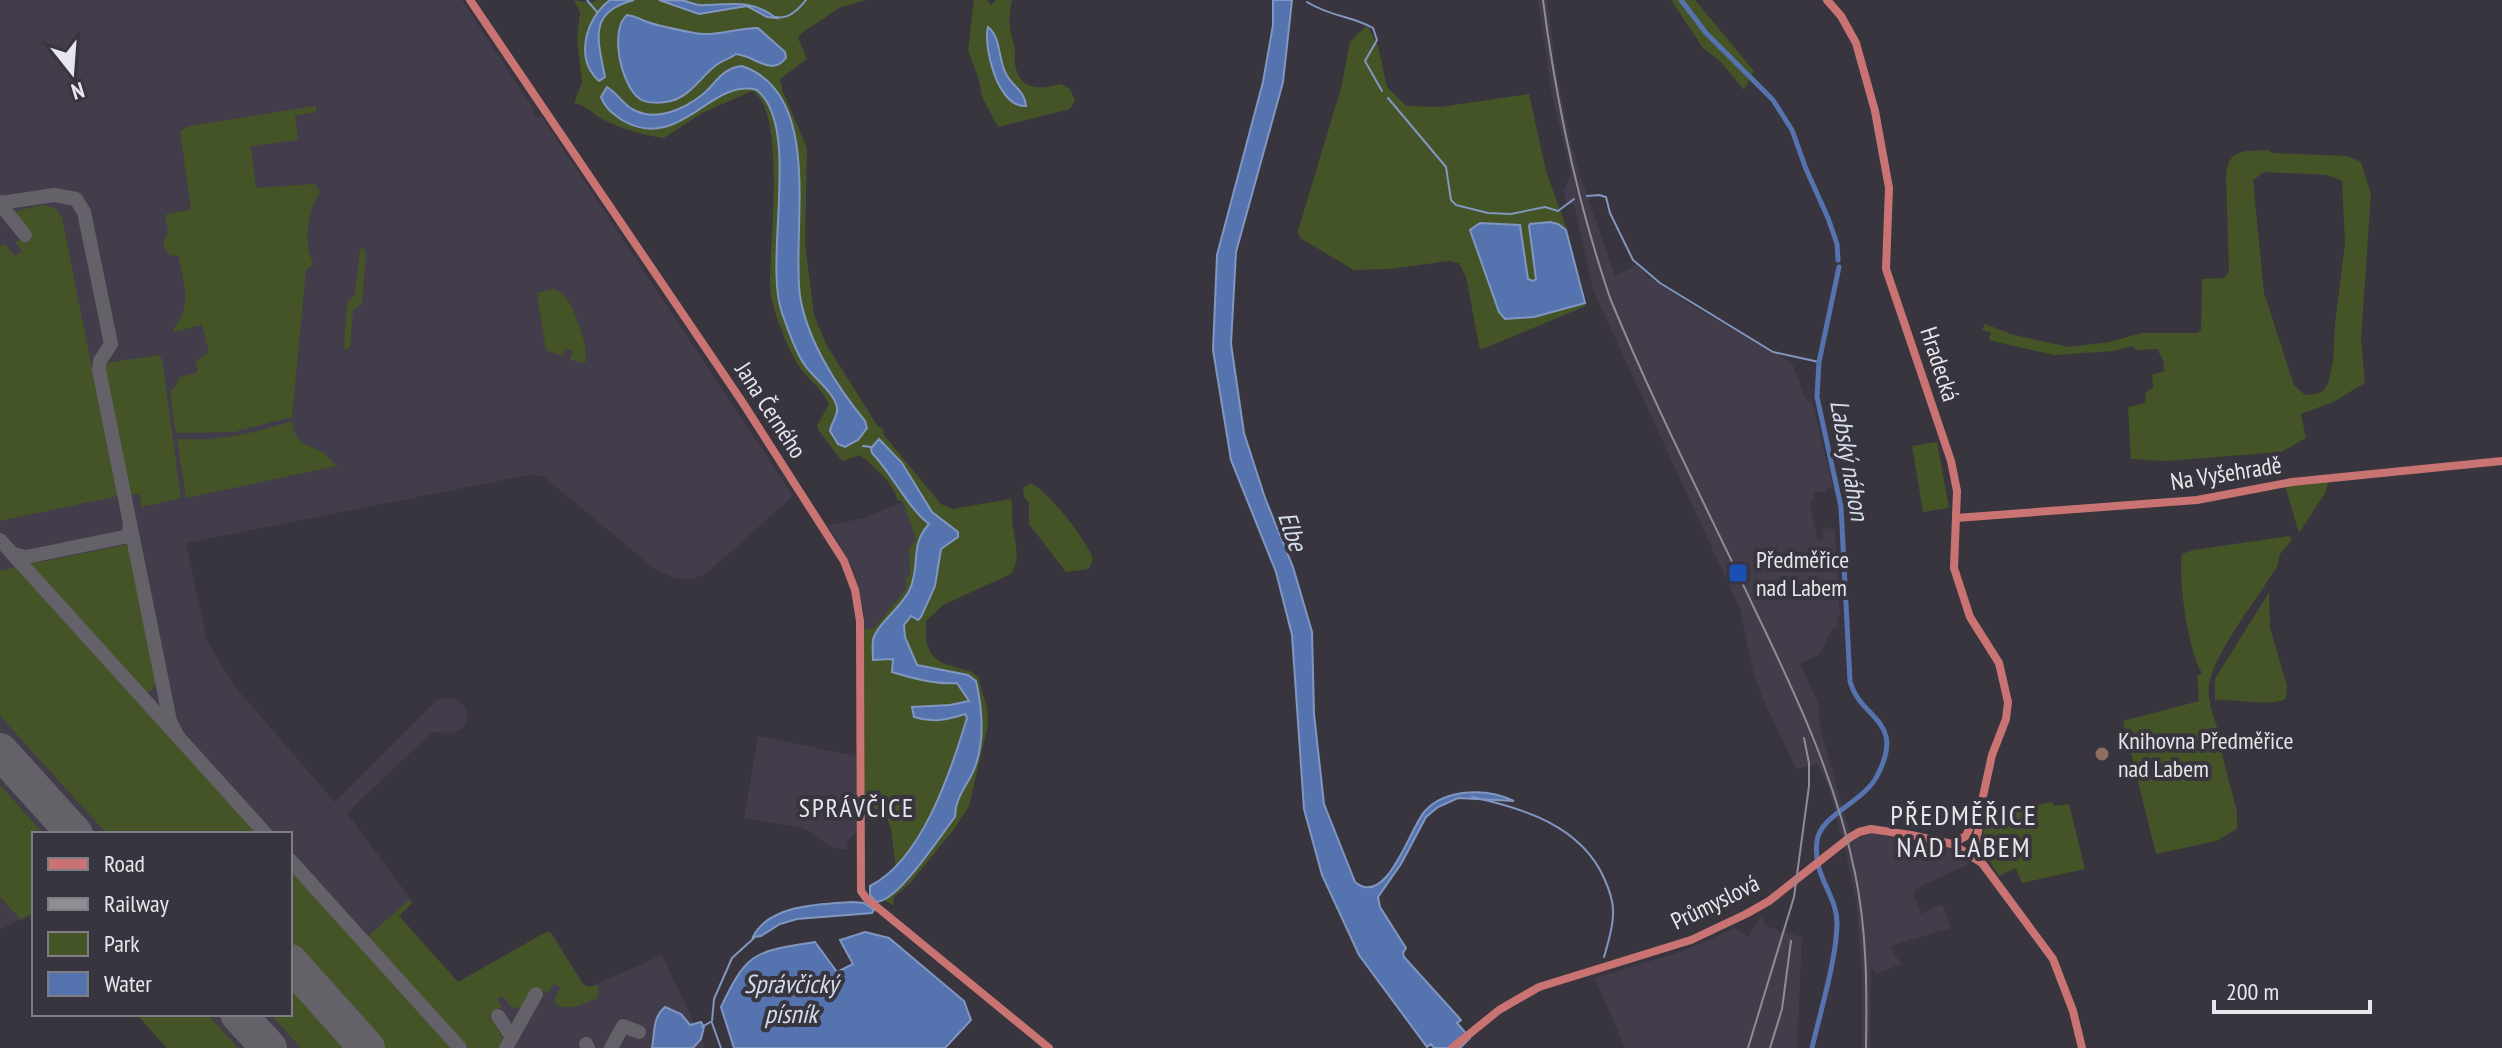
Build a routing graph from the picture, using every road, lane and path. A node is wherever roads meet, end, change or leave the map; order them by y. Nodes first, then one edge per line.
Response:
1 (470, 0) edge
2 (1827, 0) edge
3 (2502, 461) edge
4 (1956, 518) junction
5 (1982, 801) junction
6 (1952, 844) junction
7 (1982, 863) junction
8 (1049, 1048) edge
9 (1452, 1048) edge
10 (2082, 1048) edge

1 - 8 street, Jana Černého
2 - 4 street, Hradecká
3 - 4 street, Na Vyšehradě
4 - 5 street, Hradecká
5 - 6 street
5 - 7 street
6 - 7 street, Průmyslová
6 - 9 street, Průmyslová
7 - 10 street

